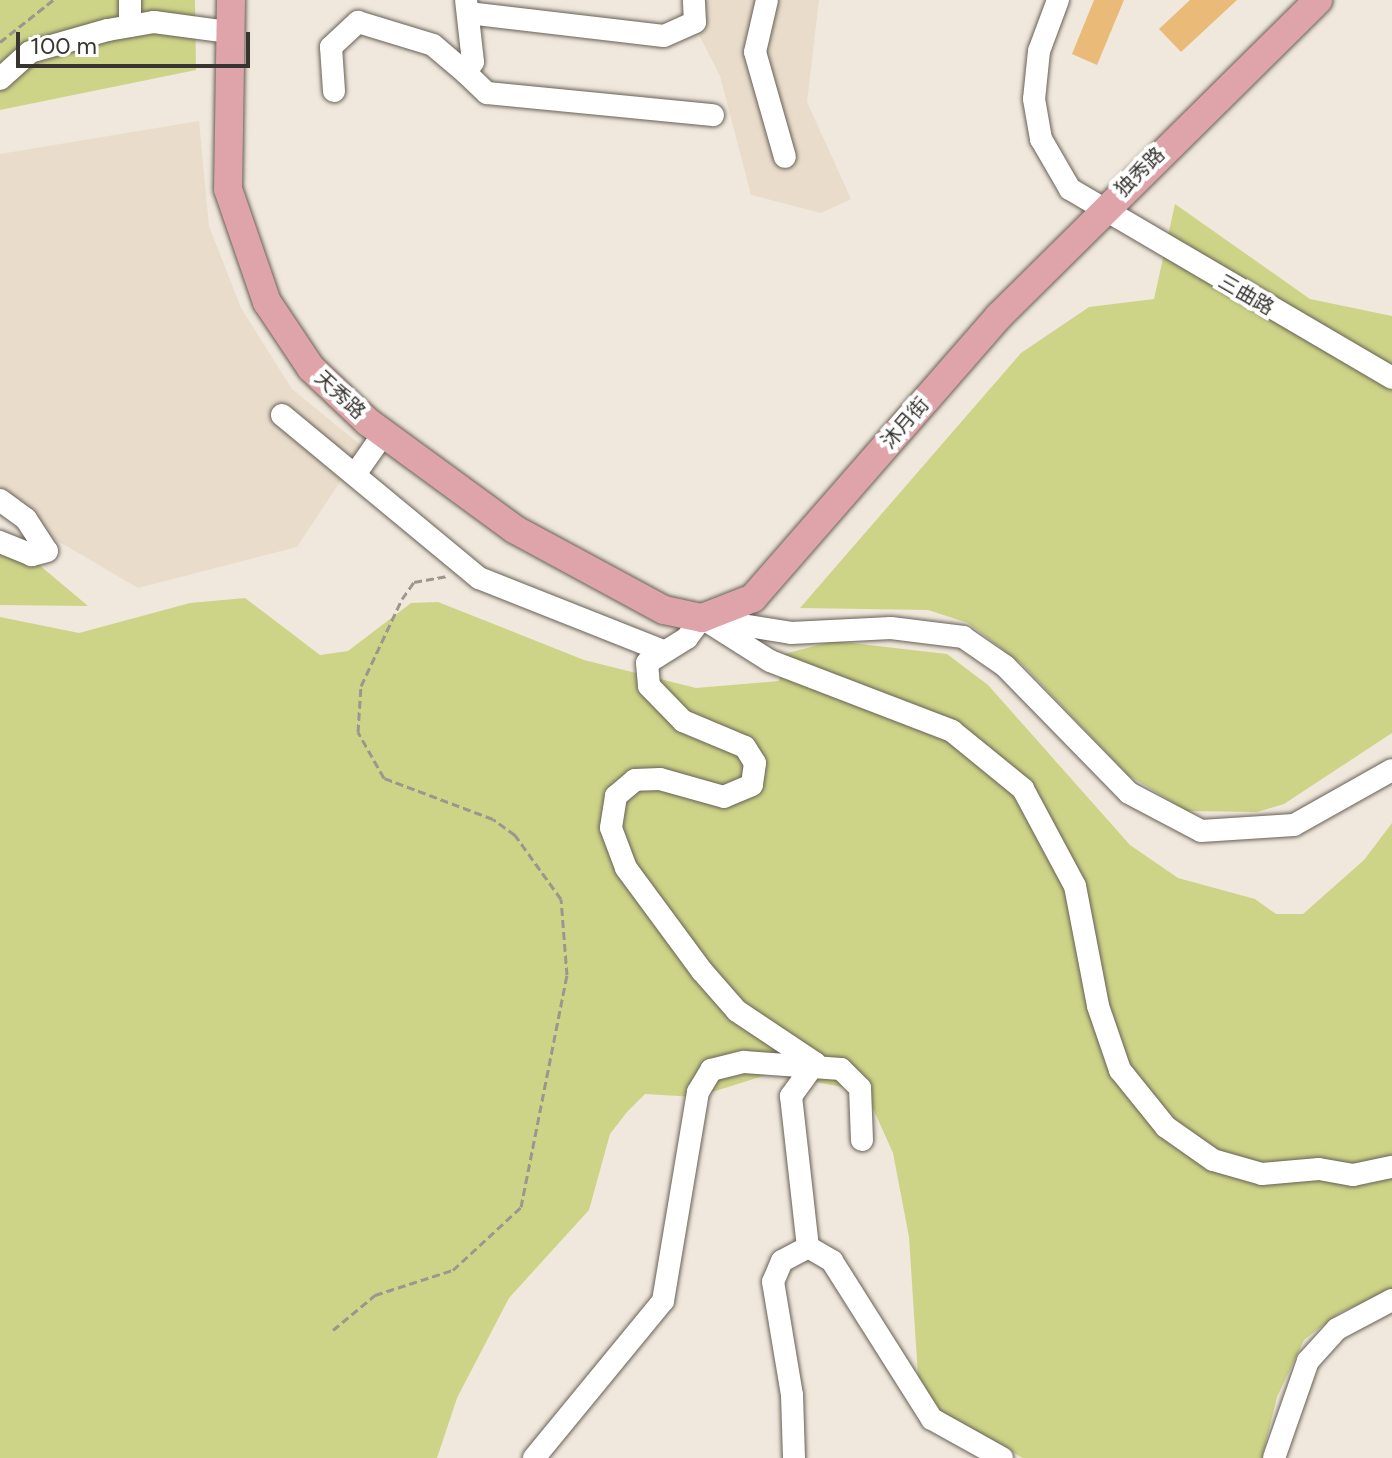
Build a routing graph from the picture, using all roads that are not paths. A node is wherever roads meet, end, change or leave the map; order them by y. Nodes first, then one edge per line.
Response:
1 (130, 0) edge
2 (231, 0) edge
3 (694, 0) edge
4 (767, 0) edge
5 (1058, 0) edge
6 (1318, 0) edge
7 (467, 7) edge
8 (130, 26) junction
9 (229, 32) junction
10 (466, 73) junction
11 (0, 79) edge
12 (334, 91) dead end
13 (713, 115) dead end
14 (785, 157) dead end
15 (1100, 211) junction
16 (1392, 378) edge
17 (282, 415) dead end
18 (384, 433) junction
19 (356, 473) junction
20 (0, 500) edge
21 (0, 542) edge
22 (702, 618) junction
23 (661, 650) junction
24 (1392, 770) edge
25 (815, 1063) junction
26 (862, 1140) dead end
27 (1392, 1167) edge
28 (808, 1247) junction
29 (1392, 1300) edge
30 (534, 1458) edge
31 (794, 1458) edge
32 (1002, 1458) edge
33 (1274, 1458) edge

1 - 8 street
2 - 9 main road, 天秀路
3 - 7 street
4 - 14 street
5 - 15 street, 独秀路
6 - 15 main road, 独秀路
7 - 10 street
8 - 9 street
8 - 11 street
9 - 18 main road, 天秀路
10 - 12 street
10 - 13 street
15 - 16 street, 三曲路
15 - 22 main road, 沐月街
17 - 19 street
18 - 19 street
18 - 22 main road, 天秀路
19 - 23 street
20 - 21 street
22 - 23 street
22 - 24 street
22 - 27 street
23 - 25 street
25 - 26 street
25 - 28 street
25 - 30 street
28 - 31 street
28 - 32 street
29 - 33 street

